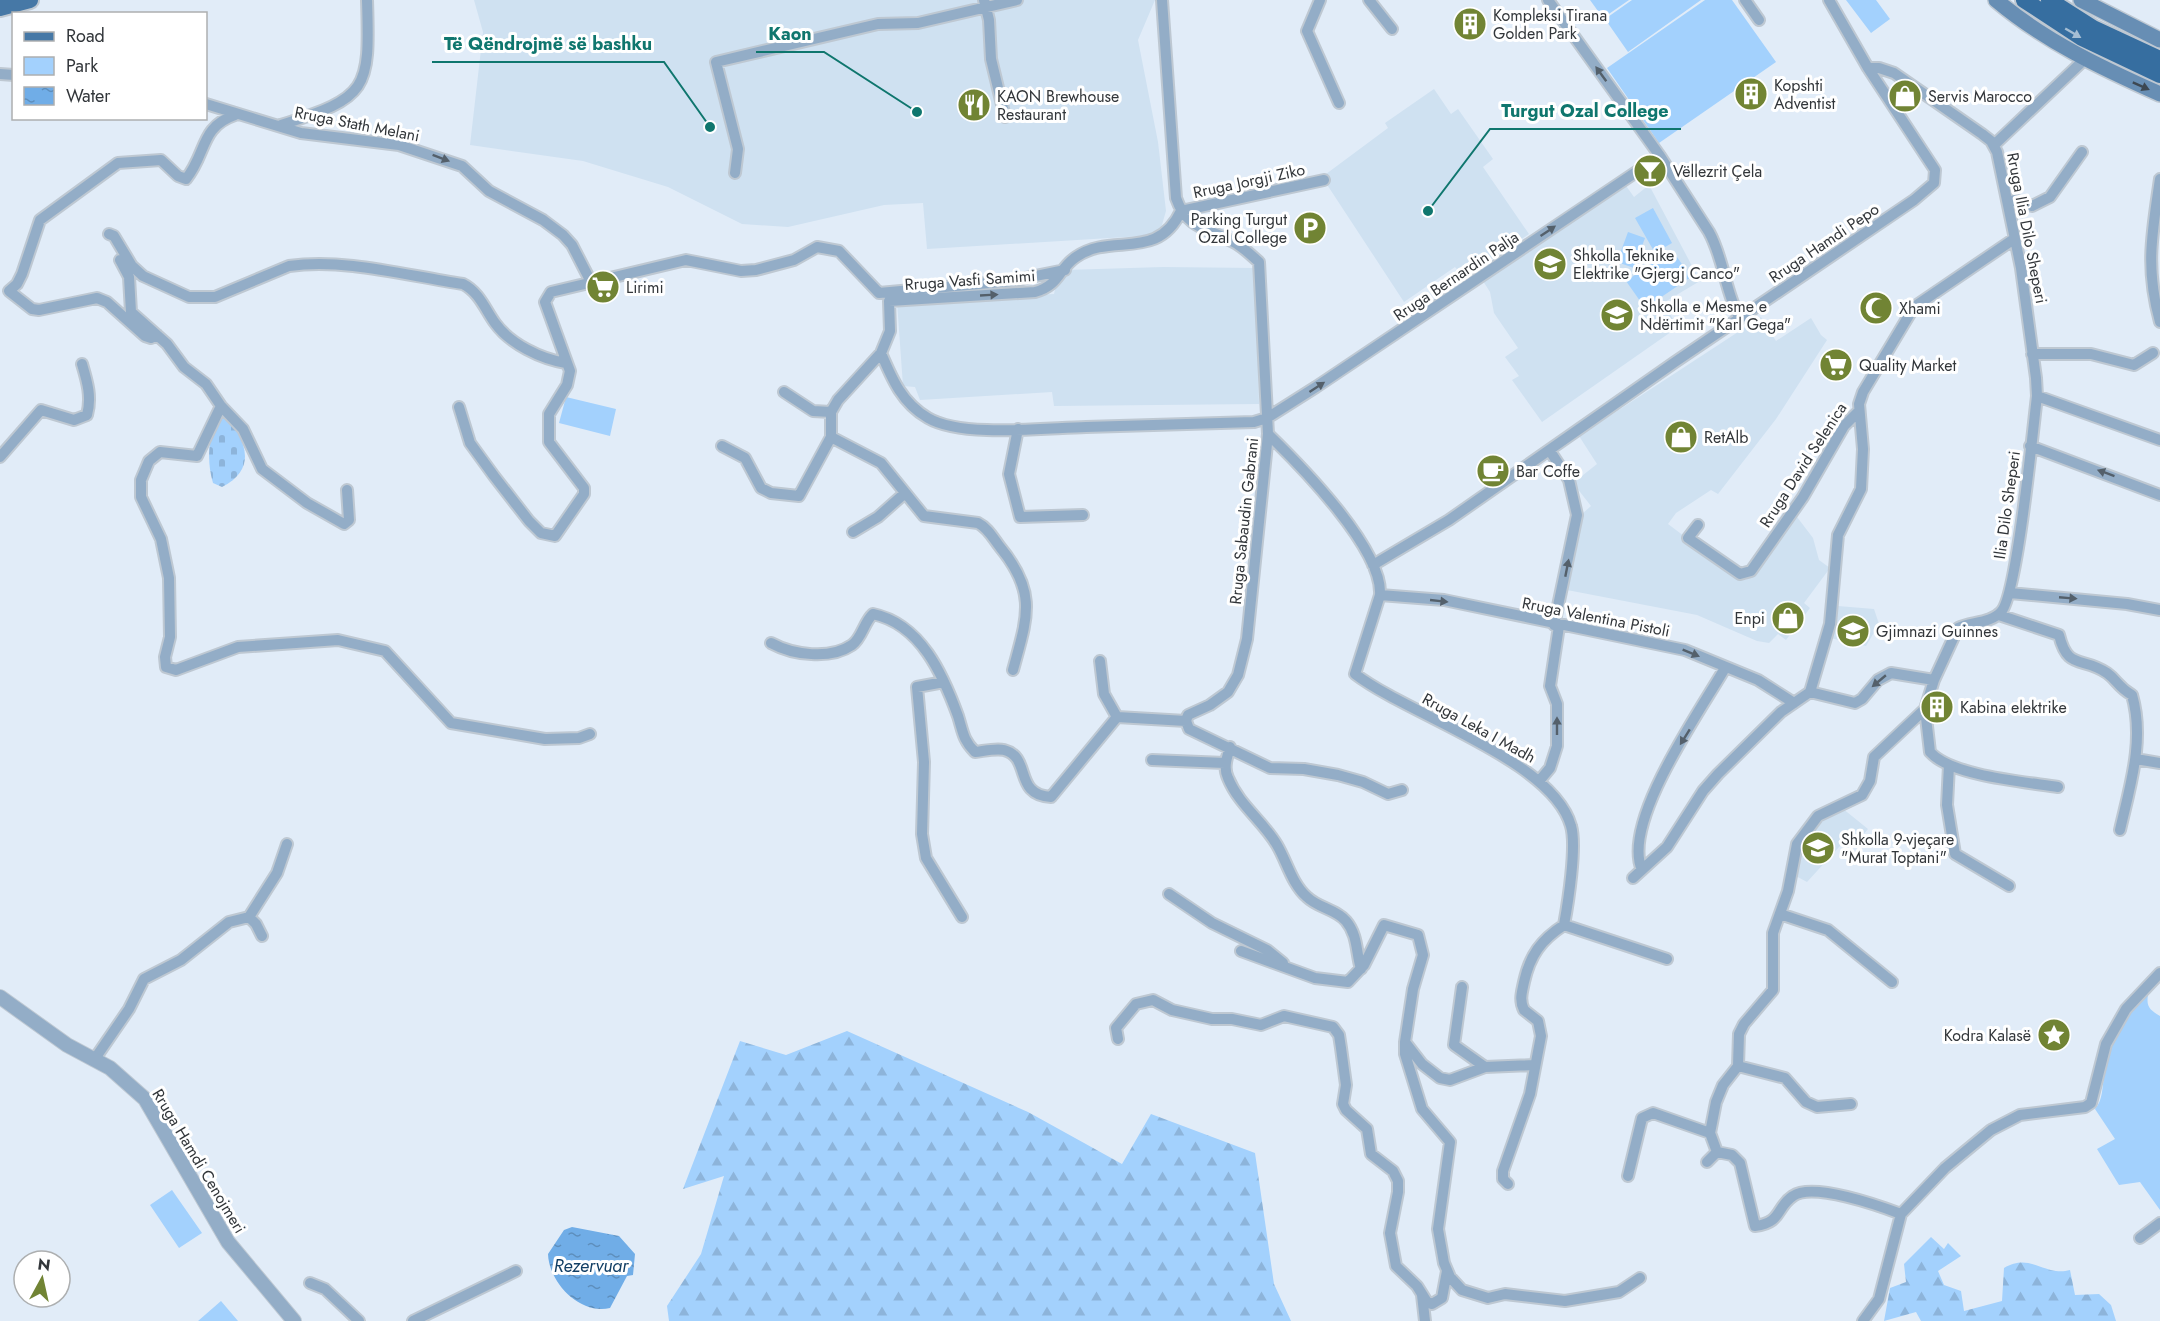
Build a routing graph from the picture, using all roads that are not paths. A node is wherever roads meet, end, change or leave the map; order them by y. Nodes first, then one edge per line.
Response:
1 (30, 0) edge
2 (367, 0) edge
3 (1017, 0) edge
4 (1161, 0) edge
5 (1320, 0) edge
6 (1369, 0) edge
7 (1548, 0) edge
8 (1744, 0) edge
9 (1829, 0) edge
10 (1996, 0) edge
11 (2024, 0) edge
12 (2049, 0) edge
13 (2081, 0) edge
14 (985, 4) edge
15 (0, 8) edge
16 (1759, 20) dead end
17 (1392, 29) dead end
18 (2160, 40) edge
19 (2085, 59) junction
20 (2160, 59) edge
21 (1868, 68) junction
22 (2160, 75) edge
23 (2160, 94) edge
24 (1339, 103) dead end
25 (207, 104) edge
26 (235, 115) junction
27 (1005, 117) dead end
28 (281, 125) junction
29 (1994, 146) junction
30 (2082, 152) dead end
31 (1660, 156) junction
32 (735, 173) dead end
33 (2160, 179) edge
34 (1324, 180) dead end
35 (2008, 202) junction
36 (2158, 203) edge
37 (1181, 211) junction
38 (2014, 239) junction
39 (1065, 270) junction
40 (591, 282) junction
41 (1740, 319) junction
42 (2160, 322) edge
43 (157, 335) junction
44 (881, 353) junction
45 (2153, 353) dead end
46 (2032, 354) junction
47 (566, 363) junction
48 (82, 364) dead end
49 (784, 392) dead end
50 (2037, 396) junction
51 (221, 406) junction
52 (459, 407) dead end
53 (1859, 411) junction
54 (831, 412) junction
55 (1267, 418) junction
56 (1018, 429) junction
57 (1268, 434) junction
58 (831, 437) junction
59 (2160, 440) edge
60 (722, 446) dead end
61 (2030, 446) junction
62 (1550, 451) junction
63 (0, 457) edge
64 (347, 490) dead end
65 (905, 493) junction
66 (2160, 495) edge
67 (1083, 515) dead end
68 (1698, 525) dead end
69 (853, 532) dead end
70 (1373, 566) junction
71 (2010, 593) junction
72 (1380, 594) junction
73 (2160, 610) edge
74 (1999, 615) junction
75 (1556, 626) junction
76 (771, 643) dead end
77 (1100, 661) dead end
78 (1725, 668) junction
79 (1013, 670) dead end
80 (1934, 680) junction
81 (944, 682) junction
82 (1810, 692) junction
83 (1794, 703) junction
84 (1925, 709) junction
85 (1117, 717) junction
86 (1186, 721) junction
87 (590, 734) dead end
88 (1230, 747) junction
89 (2136, 759) junction
90 (1152, 760) dead end
91 (1226, 763) junction
92 (2160, 763) edge
93 (1949, 765) junction
94 (1540, 780) junction
95 (2058, 787) dead end
96 (1402, 790) dead end
97 (2120, 830) dead end
98 (287, 844) dead end
99 (1642, 870) junction
100 (1633, 878) dead end
101 (2009, 886) dead end
102 (1169, 894) dead end
103 (1780, 914) junction
104 (249, 917) junction
105 (962, 917) dead end
106 (1564, 926) junction
107 (262, 936) dead end
108 (1241, 951) dead end
109 (1667, 958) dead end
110 (1288, 967) junction
111 (1360, 969) junction
112 (2160, 973) edge
113 (1892, 982) dead end
114 (1461, 987) dead end
115 (0, 997) edge
116 (1118, 1039) dead end
117 (1405, 1042) junction
118 (94, 1060) junction
119 (1534, 1065) junction
120 (1738, 1066) junction
121 (1485, 1067) junction
122 (1851, 1104) dead end
123 (1710, 1133) junction
124 (1717, 1152) junction
125 (1707, 1162) dead end
126 (1628, 1176) dead end
127 (1508, 1184) dead end
128 (1901, 1214) junction
129 (2160, 1223) edge
130 (2140, 1238) dead end
131 (516, 1271) dead end
132 (1448, 1271) junction
133 (1640, 1278) dead end
134 (310, 1283) dead end
135 (1422, 1295) junction
136 (294, 1321) edge
137 (359, 1321) edge
138 (413, 1321) edge
139 (1425, 1321) edge
140 (1863, 1321) edge

1 - 15 main road
2 - 28 street
3 - 14 street
4 - 37 street
5 - 24 street
6 - 17 street
31 -> 7 street
8 - 16 street
9 - 21 street, Rruga Hamdi Pepo
10 - 19 main road
11 -> 22 highway
12 - 20 highway
13 - 18 main road
14 - 27 street
14 - 32 street
19 -> 23 main road
19 - 29 street
21 - 29 street, Rruga Ilia Dilo Sheperi
21 - 41 street, Rruga Hamdi Pepo
25 - 26 street, Rruga Stath Melani
26 - 28 street, Rruga Stath Melani
26 - 43 street
28 -> 40 street, Rruga Stath Melani
29 - 35 street, Rruga Ilia Dilo Sheperi
30 - 35 street
31 - 41 street
55 -> 31 street, Rruga Bernardin Palja
33 - 36 street
34 - 37 street, Rruga Jorgji Ziko
35 - 38 street, Rruga Ilia Dilo Sheperi
36 - 42 street
37 - 39 street
37 - 55 street, Rruga Sabaudin Gabrani
38 - 46 street, Rruga Ilia Dilo Sheperi
38 - 53 street, Rruga David Selenica
39 - 40 street
44 -> 39 street, Rruga Vasfi Samimi
40 - 47 street
41 - 62 street, Rruga Hamdi Pepo
43 - 47 street
43 - 51 street
44 - 54 street, Rruga Vasfi Samimi
44 - 56 street
45 - 46 street
46 - 50 street, Rruga Ilia Dilo Sheperi
47 - 52 street
48 - 63 street
49 - 54 street
50 - 59 street
50 - 61 street, Ilia Dilo Sheperi
51 - 64 street
51 - 87 street
53 - 68 street, Rruga David Selenica
53 - 82 street
54 - 58 street
55 - 56 street
55 - 57 street, Rruga Sabaudin Gabrani
56 - 67 street
57 - 70 street
57 - 86 street, Rruga Sabaudin Gabrani
58 - 60 street
58 - 65 street
66 -> 61 street
61 - 71 street, Ilia Dilo Sheperi
62 - 70 street, Rruga Hamdi Pepo
75 -> 62 street
65 - 69 street
65 - 79 street
70 - 72 street
71 -> 73 street
71 - 74 street, Ilia Dilo Sheperi
72 -> 75 street, Rruga Valentina Pistoli
72 - 94 street, Rruga Leka I Madh
74 - 80 street
74 - 89 street
75 -> 78 street, Rruga Valentina Pistoli
94 -> 75 street
76 - 81 street
77 - 85 street
78 - 83 street, Rruga Valentina Pistoli
78 -> 99 street
80 -> 82 street
80 - 84 street
81 - 85 street
81 - 105 street
82 - 83 street
83 - 99 street
84 - 93 street
84 - 103 street
85 - 86 street
86 - 88 street
88 - 91 street
88 - 96 street
89 - 92 street
89 - 97 street
90 - 91 street
91 - 111 street
93 - 95 street
93 - 101 street
94 - 106 street, Rruga Leka I Madh
98 - 104 street
99 - 100 street
102 - 110 street
103 - 113 street
103 - 120 street
104 - 107 street
104 - 118 street
106 - 109 street
106 - 119 street
108 - 110 street
110 - 111 street
111 - 117 street
112 - 128 street
114 - 121 street
115 - 118 street, Rruga Hamdi Cenojmeri
116 - 135 street
117 - 121 street
117 - 132 street
118 - 136 street, Rruga Hamdi Cenojmeri
119 - 121 street
119 - 127 street
120 - 122 street
120 - 123 street
123 - 124 street
123 - 126 street
124 - 125 street
124 - 128 street
128 - 140 street
129 - 130 street
131 - 138 street
132 - 133 street
132 - 135 street
134 - 137 street
135 - 139 street

